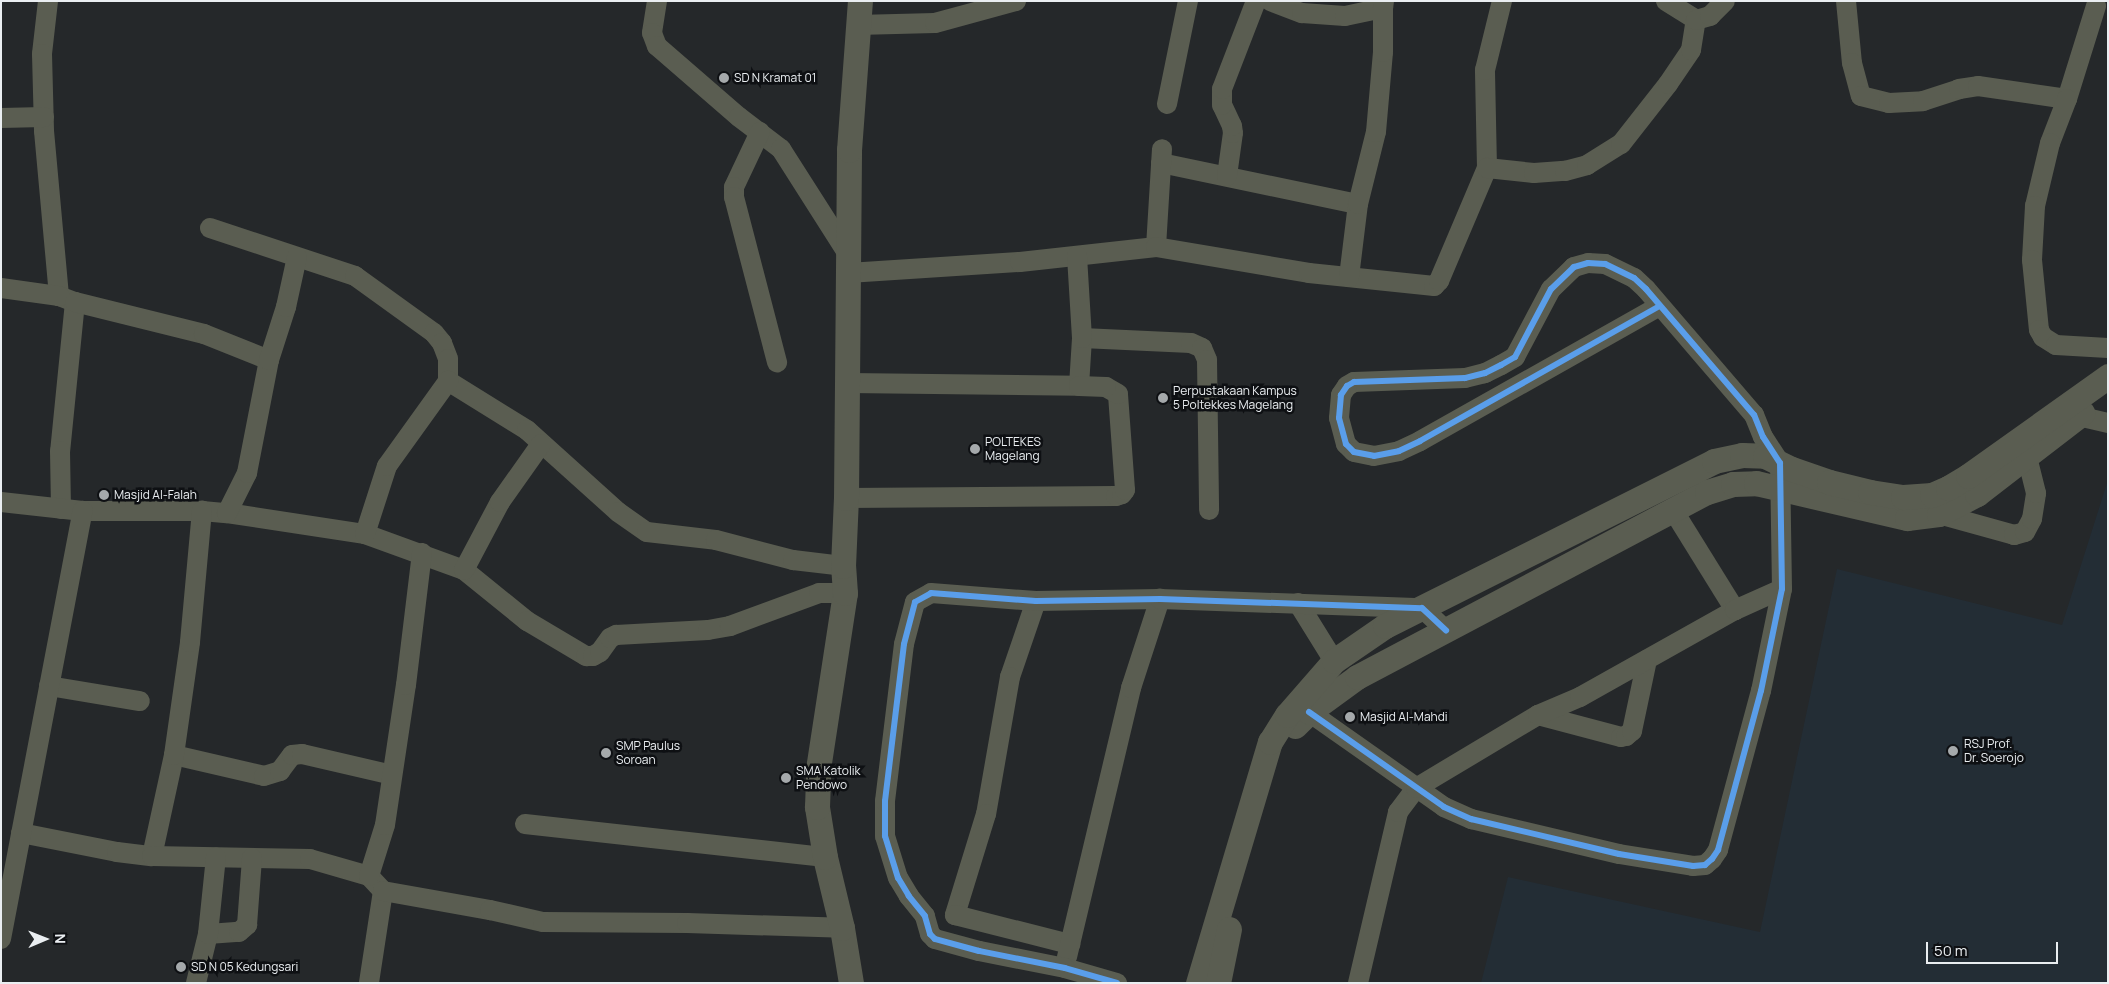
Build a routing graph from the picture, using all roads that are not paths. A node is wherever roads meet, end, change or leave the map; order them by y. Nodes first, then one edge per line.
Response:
1 (48, 1) edge
2 (657, 1) edge
3 (1016, 1) edge
4 (1188, 1) edge
5 (1256, 1) edge
6 (1270, 1) edge
7 (1502, 1) edge
8 (1666, 1) edge
9 (1725, 1) edge
10 (1846, 1) edge
11 (1383, 5) edge
12 (2099, 7) edge
13 (859, 13) edge
14 (1703, 18) junction
15 (2067, 99) junction
16 (1167, 104) dead end
17 (44, 117) junction
18 (1, 118) edge
19 (760, 132) junction
20 (1487, 168) junction
21 (1227, 176) junction
22 (1358, 204) junction
23 (210, 228) dead end
24 (1156, 247) junction
25 (1077, 256) junction
26 (297, 257) junction
27 (848, 263) junction
28 (1349, 277) junction
29 (1, 288) edge
30 (67, 299) junction
31 (1660, 306) junction
32 (1082, 338) junction
33 (2108, 348) edge
34 (268, 360) junction
35 (776, 362) dead end
36 (2108, 376) edge
37 (448, 381) junction
38 (848, 383) junction
39 (1079, 386) junction
40 (2108, 394) edge
41 (2072, 410) junction
42 (2108, 423) edge
43 (541, 444) junction
44 (2022, 448) junction
45 (1780, 463) junction
46 (1779, 488) junction
47 (846, 498) junction
48 (1, 502) edge
49 (61, 509) junction
50 (1209, 510) dead end
51 (1673, 510) junction
52 (83, 511) junction
53 (202, 511) junction
54 (227, 513) junction
55 (1939, 514) junction
56 (365, 534) junction
57 (422, 553) junction
58 (843, 566) junction
59 (464, 570) junction
60 (1782, 590) junction
61 (845, 593) junction
62 (1160, 598) junction
63 (1036, 601) junction
64 (1298, 602) junction
65 (1422, 608) junction
66 (1735, 610) junction
67 (1446, 630) junction
68 (1647, 660) junction
69 (1334, 661) junction
70 (49, 686) junction
71 (140, 701) dead end
72 (1309, 712) junction
73 (1538, 714) junction
74 (174, 755) junction
75 (392, 775) junction
76 (1416, 788) junction
77 (526, 824) dead end
78 (21, 833) junction
79 (152, 856) junction
80 (216, 857) junction
81 (825, 857) junction
82 (252, 858) junction
83 (369, 876) junction
84 (383, 892) junction
85 (955, 915) junction
86 (925, 916) junction
87 (842, 928) junction
88 (208, 934) junction
89 (1, 939) edge
90 (1070, 944) junction
91 (1065, 968) junction
92 (196, 983) edge
93 (369, 983) edge
94 (851, 983) edge
95 (1118, 983) edge
96 (1198, 983) edge
97 (1218, 983) edge
98 (1358, 983) edge

1 - 17 street
2 - 19 street
3 - 13 street
4 - 16 street
5 - 21 street
6 - 11 street
7 - 20 street
8 - 14 street
9 - 14 street
10 - 15 street
11 - 22 street
12 - 15 street
13 - 27 street
14 - 20 street
15 - 33 street
17 - 18 street
17 - 30 street
19 - 27 street
19 - 35 street
20 - 28 street
21 - 22 street
21 - 24 street
22 - 28 street
23 - 26 street
24 - 25 street
24 - 28 street
25 - 27 street
25 - 32 street
26 - 34 street
26 - 37 street
27 - 38 street
29 - 30 street
30 - 34 street
30 - 49 street
31 - 31 street
31 - 45 street
32 - 39 street
32 - 50 street
34 - 54 street
36 - 41 street
37 - 43 street
37 - 56 street
38 - 39 street
38 - 47 street
39 - 47 street
40 - 41 street
41 - 42 street
41 - 44 street
43 - 58 street
43 - 59 street
44 - 45 street
44 - 55 street
44 - 55 street
45 - 46 street
45 - 65 street
46 - 51 street
46 - 55 street
46 - 60 street
47 - 58 street
48 - 49 street
49 - 52 street
51 - 66 street
51 - 67 street
52 - 53 street
52 - 70 street
53 - 54 street
53 - 74 street
54 - 56 street
56 - 57 street
57 - 59 street
57 - 75 street
58 - 61 street
59 - 61 street
60 - 66 street
60 - 76 street
61 - 81 street
62 - 63 street
62 - 64 street
62 - 90 street
63 - 85 street
63 - 86 street
64 - 65 street
64 - 69 street
65 - 67 street
65 - 69 street
66 - 68 street
67 - 72 street
68 - 73 street
68 - 73 street
69 - 96 street
70 - 71 street
70 - 78 street
72 - 76 street
72 - 97 street
73 - 76 street
74 - 75 street
74 - 79 street
75 - 83 street
76 - 98 street
77 - 81 street
78 - 79 street
78 - 89 street
79 - 80 street
80 - 82 street
80 - 88 street
81 - 87 street
82 - 83 street
82 - 88 street
83 - 84 street
84 - 87 street
84 - 93 street
85 - 86 street
85 - 90 street
86 - 91 street
87 - 94 street
88 - 92 street
90 - 91 street
91 - 95 street

